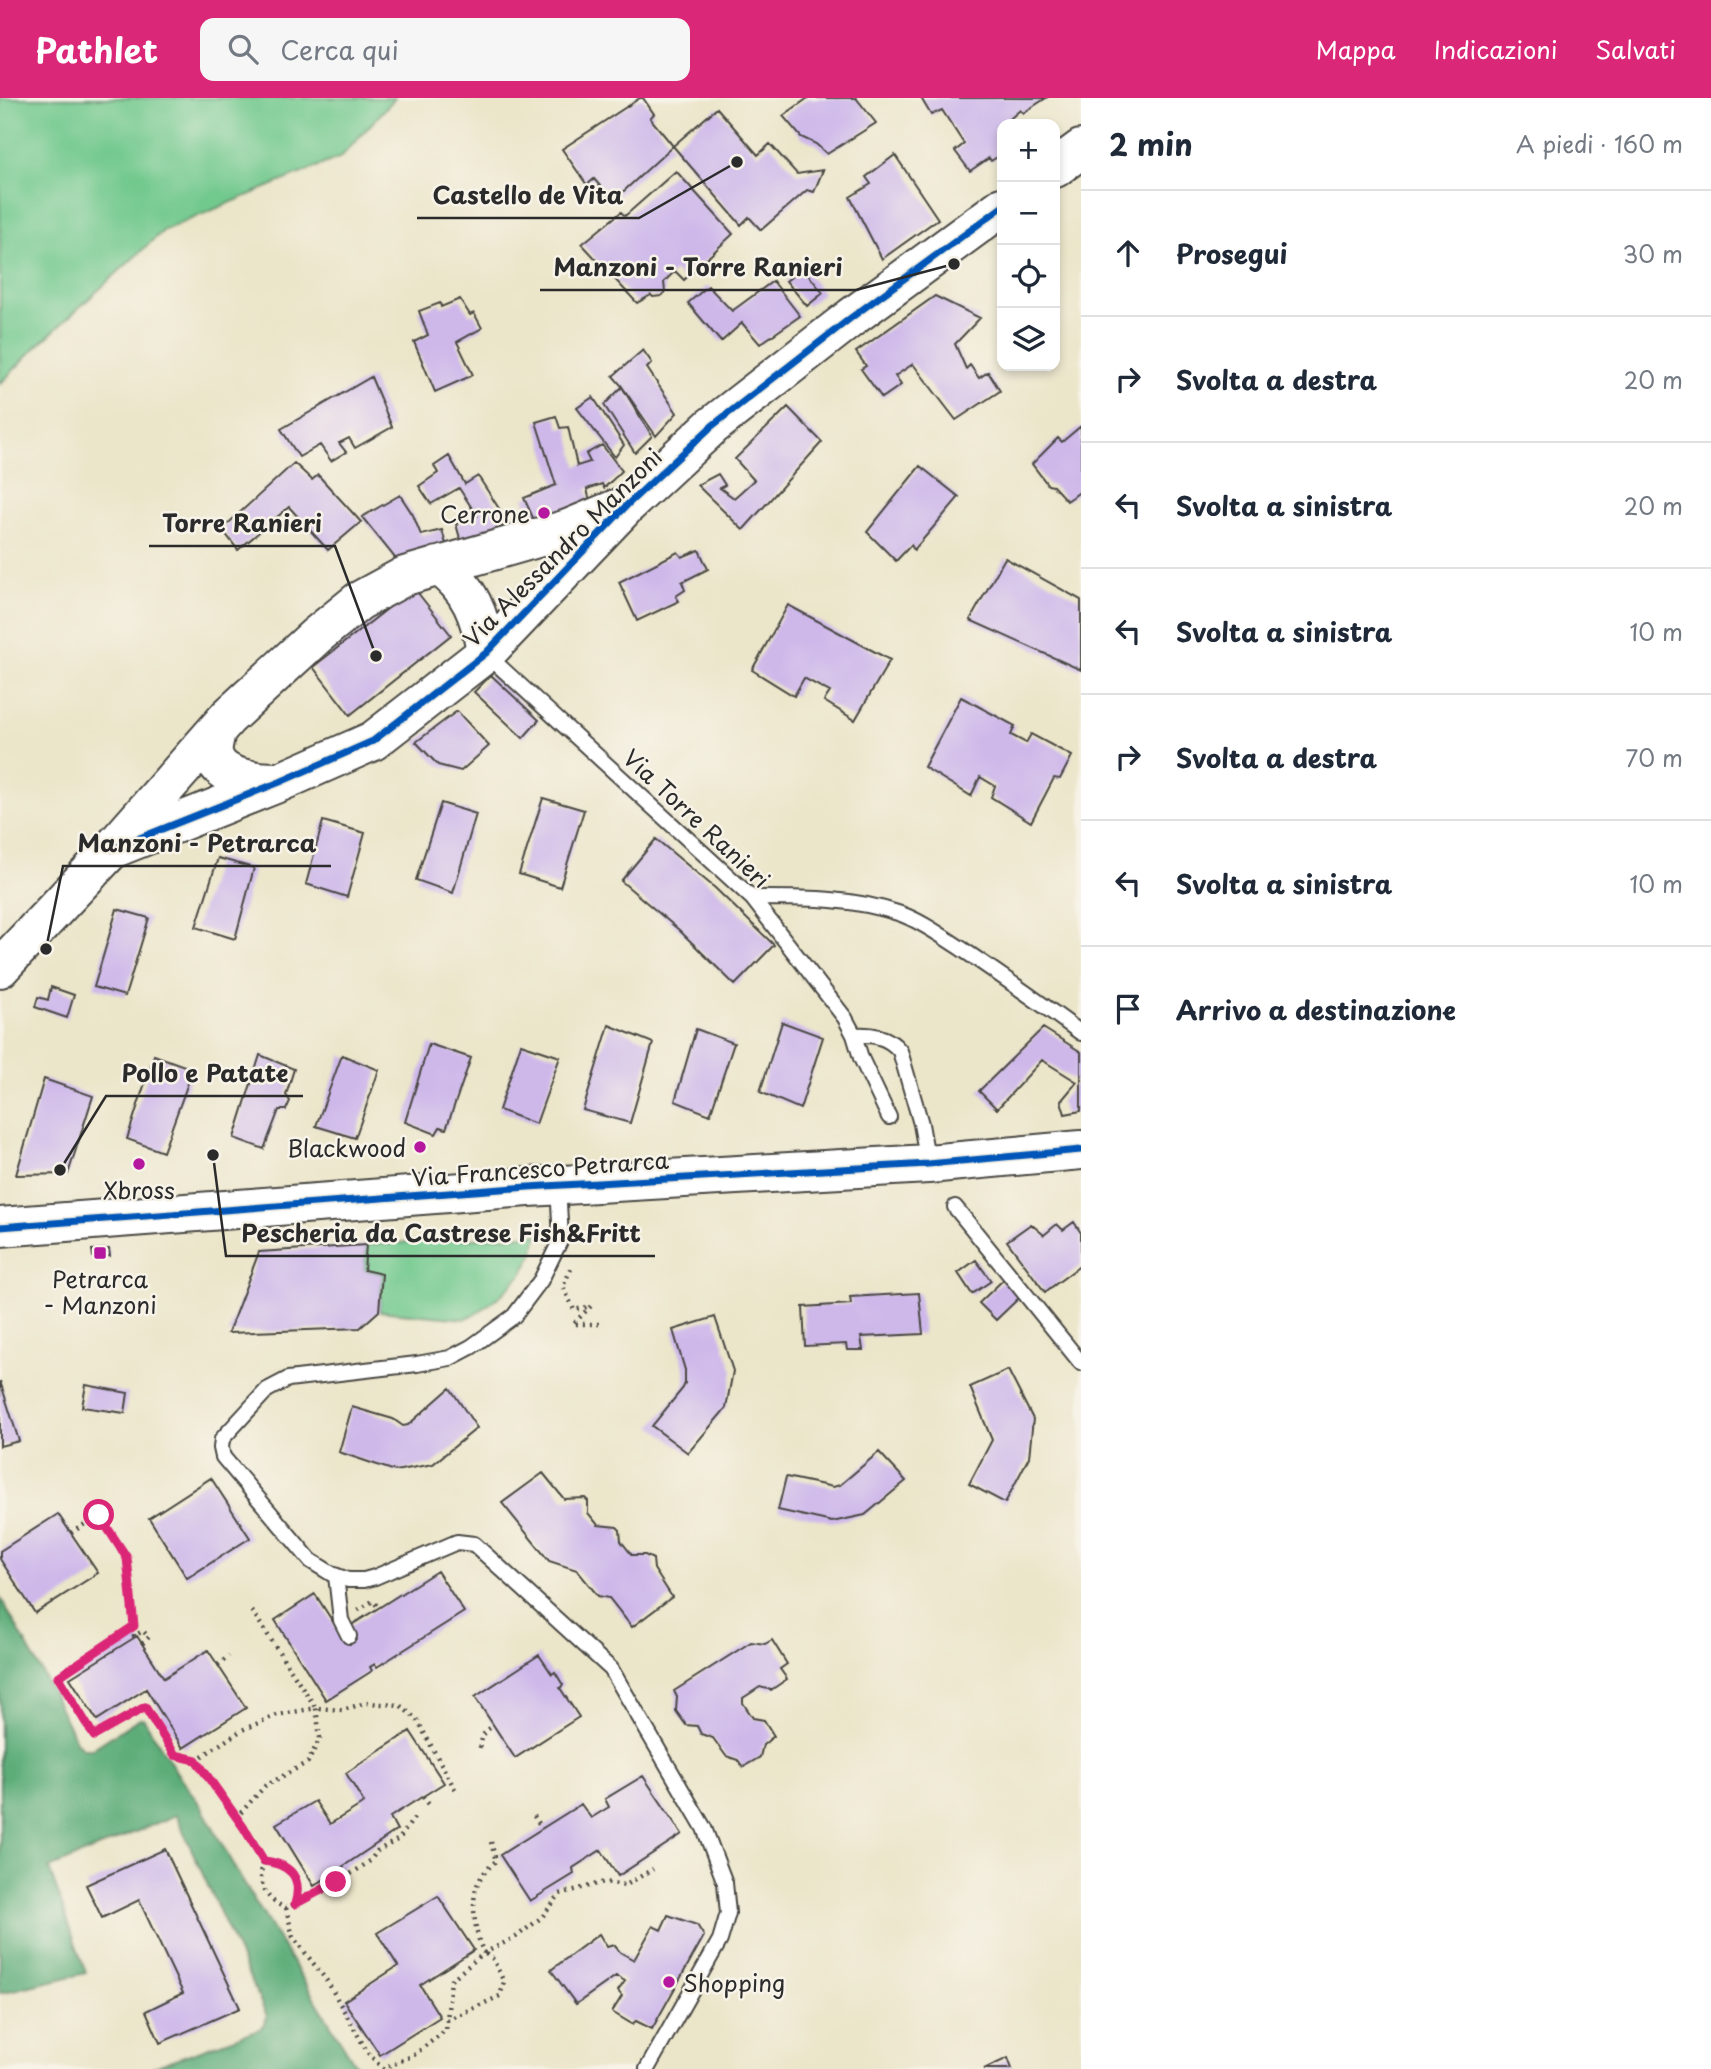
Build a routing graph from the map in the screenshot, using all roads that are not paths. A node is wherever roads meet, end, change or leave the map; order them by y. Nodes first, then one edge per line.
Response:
1 (1081, 149) edge
2 (1060, 165) edge
3 (997, 211) edge
4 (628, 504) junction
5 (438, 566) junction
6 (486, 653) junction
7 (216, 731) junction
8 (280, 782) junction
9 (112, 849) junction
10 (752, 898) junction
11 (0, 968) edge
12 (1081, 1033) edge
13 (854, 1035) junction
14 (889, 1117) dead end
15 (1081, 1150) edge
16 (928, 1164) junction
17 (558, 1186) junction
18 (955, 1207) dead end
19 (0, 1227) edge
20 (1081, 1363) edge
21 (336, 1576) junction
22 (349, 1636) dead end
23 (647, 2069) edge

1 - 2 street
3 - 4 street, Via Alessandro Manzoni
4 - 5 street, Via Alessandro Manzoni
4 - 6 street, Via Alessandro Manzoni
5 - 6 street
5 - 7 street, Via Alessandro Manzoni
6 - 8 street, Via Alessandro Manzoni
6 - 10 lane, Via Torre Ranieri
7 - 8 street
7 - 9 street, Via Alessandro Manzoni
8 - 9 street, Via Alessandro Manzoni
9 - 11 street, Via Alessandro Manzoni
10 - 12 lane
10 - 13 lane, Via Torre Ranieri
13 - 14 lane, Via Torre Ranieri
13 - 16 lane
15 - 16 street, Via Francesco Petrarca
16 - 17 street, Via Francesco Petrarca
17 - 19 street, Via Francesco Petrarca
17 - 21 lane
18 - 20 lane
21 - 22 lane
21 - 23 lane

